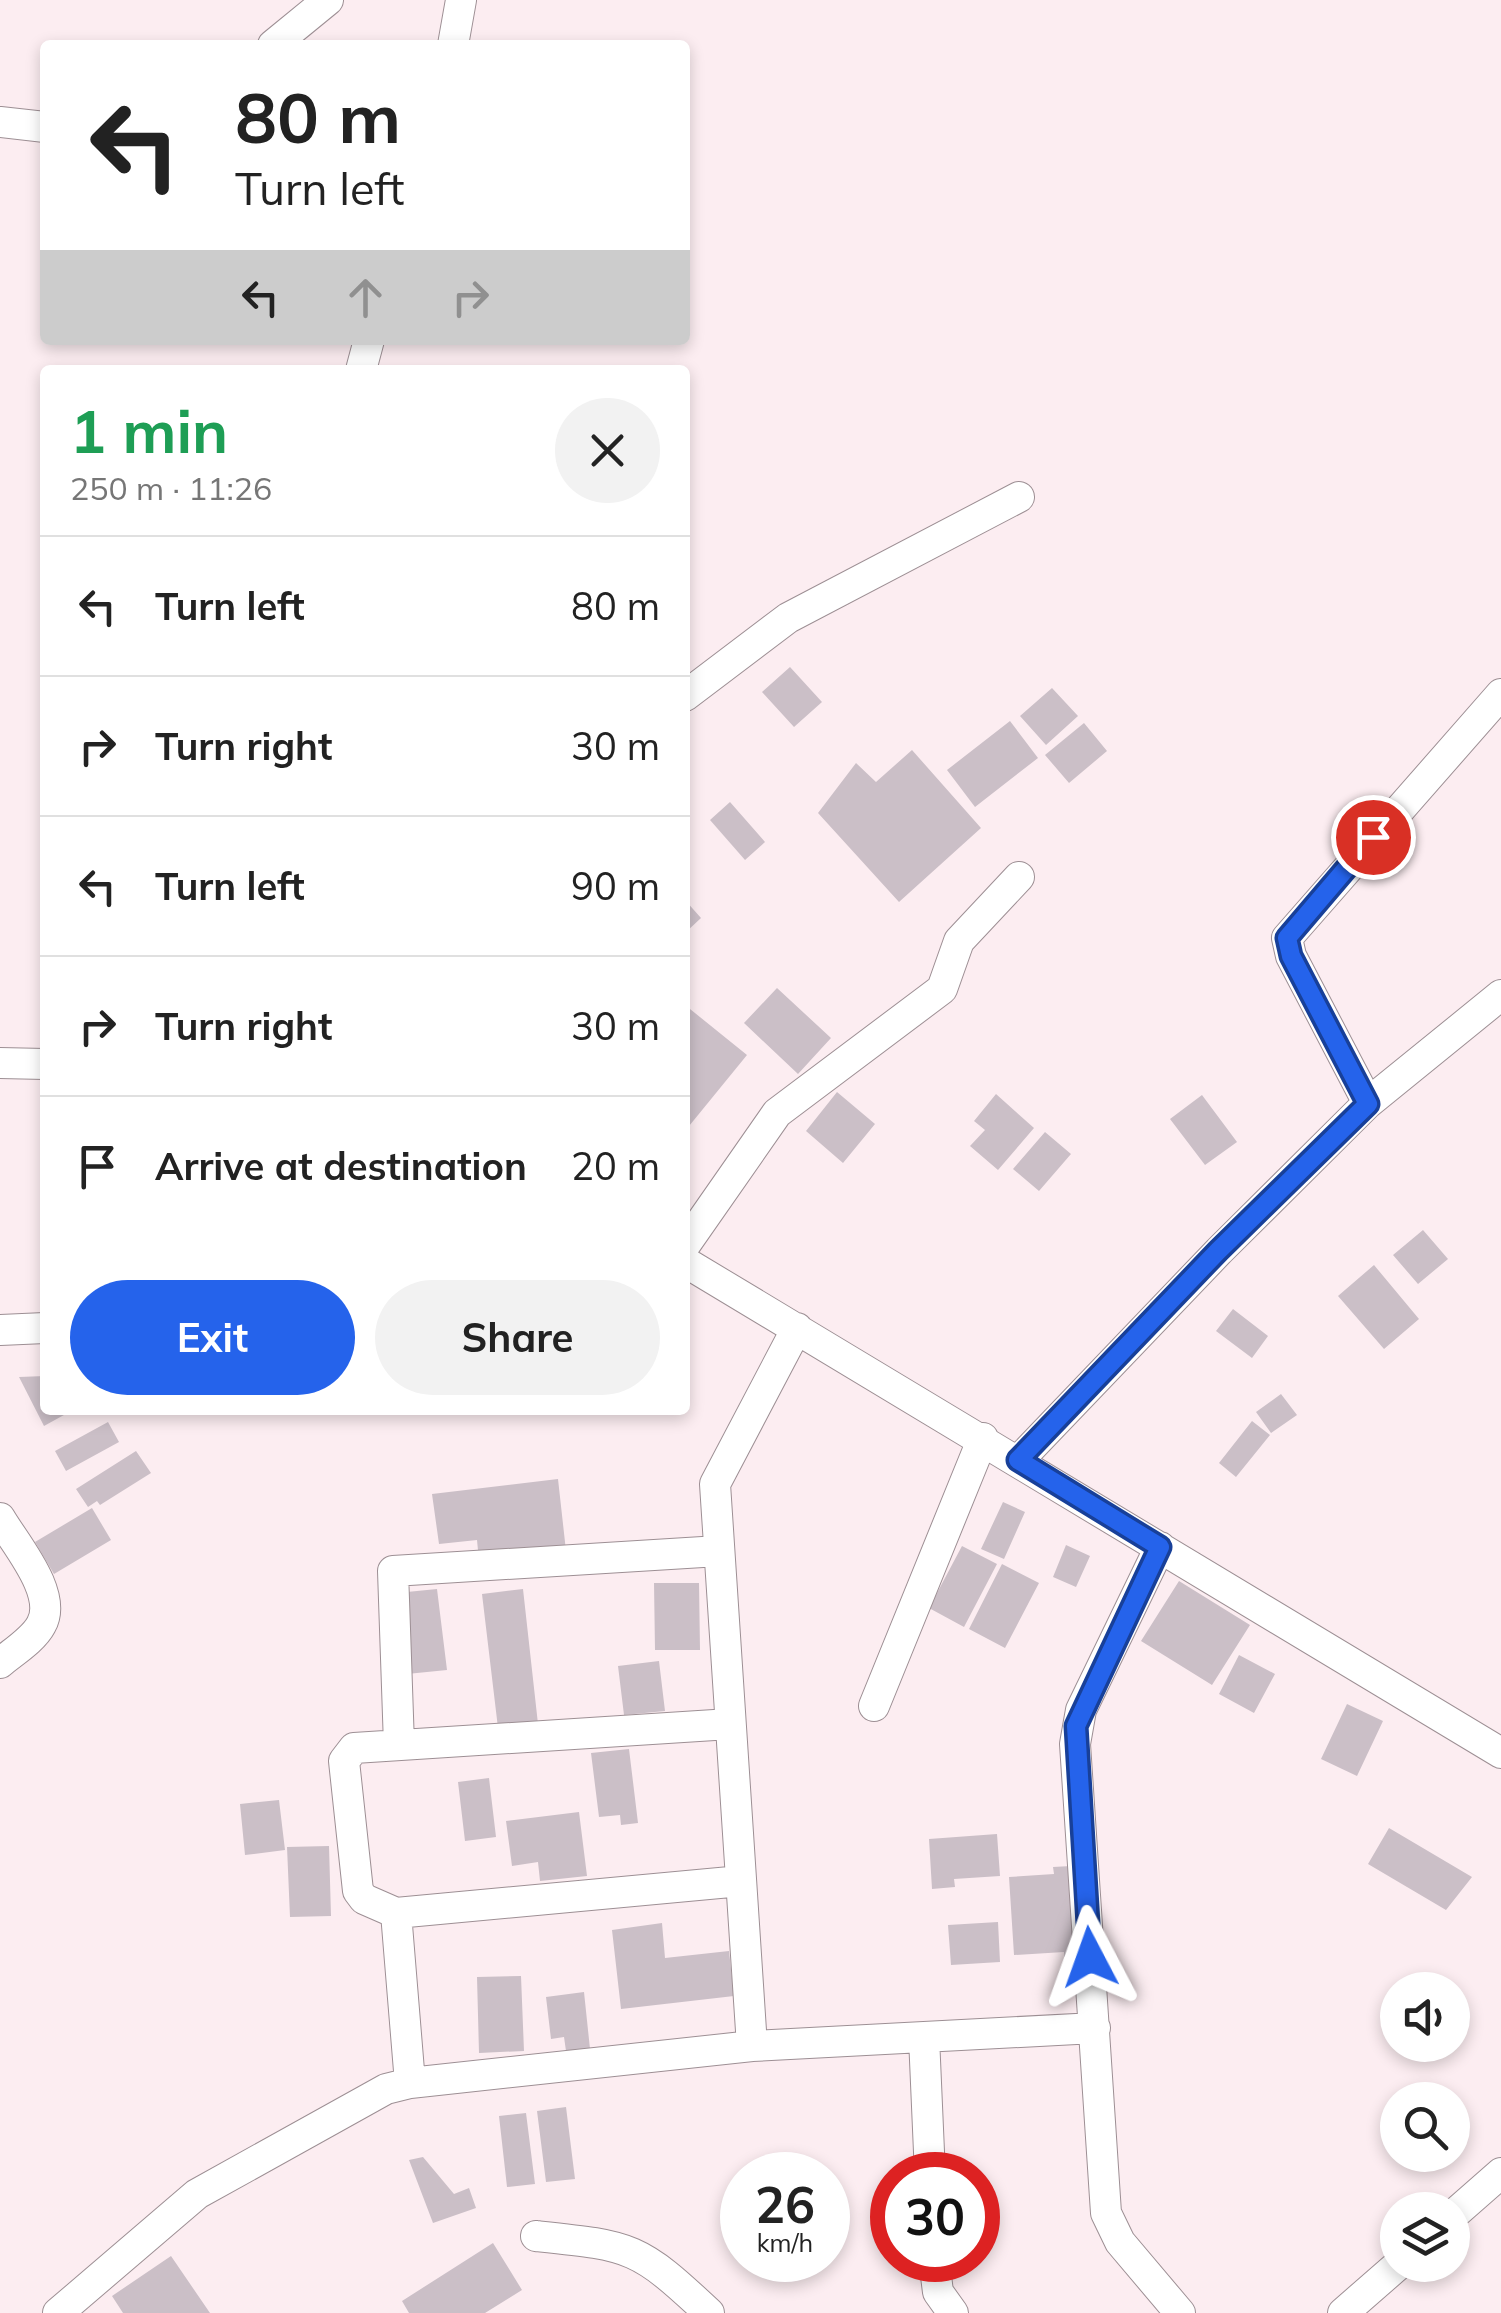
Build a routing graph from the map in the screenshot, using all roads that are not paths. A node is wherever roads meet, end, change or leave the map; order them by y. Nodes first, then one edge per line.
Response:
1 (328, 0) edge
2 (461, 0) edge
3 (279, 40) edge
4 (454, 40) edge
5 (0, 122) edge
6 (40, 126) edge
7 (1019, 497) dead end
8 (690, 692) edge
9 (1501, 694) edge
10 (1018, 878) dead end
11 (1501, 995) edge
12 (0, 1064) edge
13 (40, 1064) edge
14 (1368, 1104) junction
15 (690, 1237) edge
16 (690, 1265) edge
17 (40, 1328) edge
18 (797, 1328) junction
19 (0, 1330) edge
20 (983, 1438) junction
21 (1018, 1460) junction
22 (0, 1518) edge
23 (1160, 1547) junction
24 (719, 1551) junction
25 (0, 1663) edge
26 (874, 1706) dead end
27 (730, 1724) junction
28 (399, 1744) junction
29 (1501, 1753) edge
30 (741, 1881) junction
31 (396, 1913) junction
32 (1095, 2028) junction
33 (924, 2037) junction
34 (752, 2046) junction
35 (410, 2082) junction
36 (929, 2152) edge
37 (1501, 2173) edge
38 (1470, 2200) edge
39 (536, 2236) dead end
40 (1380, 2281) edge
41 (937, 2282) edge
42 (58, 2313) edge
43 (709, 2313) edge
44 (953, 2313) edge
45 (1180, 2313) edge
46 (1344, 2313) edge

1 - 3 street
2 - 4 street
5 - 6 street
7 - 8 street
9 - 14 street
10 - 15 street
11 - 14 street
12 - 13 street
14 - 21 street
16 - 18 street
17 - 19 street
18 - 20 street
18 - 24 street
20 - 21 street
20 - 26 street
21 - 23 street
22 - 25 street
23 - 29 street
23 - 32 street
24 - 27 street
24 - 28 street
27 - 28 street
27 - 30 street
28 - 31 street
30 - 31 street
30 - 34 street
31 - 35 street
32 - 33 street
32 - 45 street
33 - 34 street
33 - 36 street
34 - 35 street
35 - 42 street
37 - 38 street
39 - 43 street
40 - 46 street
41 - 44 street

